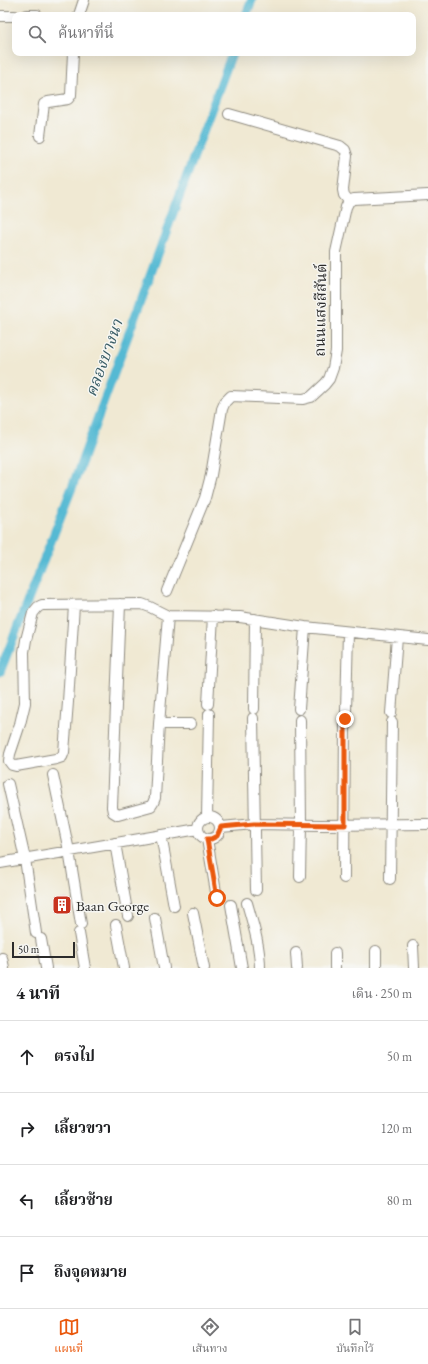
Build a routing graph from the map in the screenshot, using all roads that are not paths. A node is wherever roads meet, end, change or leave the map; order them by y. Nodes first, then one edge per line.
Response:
1 (84, 0) edge
2 (80, 12) edge
3 (0, 16) edge
4 (12, 16) edge
5 (73, 56) edge
6 (229, 114) dead end
7 (40, 136) dead end
8 (428, 195) edge
9 (349, 201) junction
10 (168, 591) dead end
11 (120, 604) junction
12 (74, 605) junction
13 (168, 616) junction
14 (213, 616) junction
15 (255, 619) junction
16 (305, 627) junction
17 (348, 632) junction
18 (397, 637) junction
19 (428, 640) edge
20 (159, 724) junction
21 (190, 724) dead end
22 (53, 776) dead end
23 (8, 784) dead end
24 (207, 817) junction
25 (254, 824) junction
26 (390, 824) junction
27 (428, 824) edge
28 (301, 825) junction
29 (345, 825) junction
30 (221, 827) junction
31 (198, 829) junction
32 (161, 835) junction
33 (207, 839) junction
34 (115, 843) junction
35 (69, 850) junction
36 (25, 859) junction
37 (0, 863) edge
38 (300, 877) dead end
39 (344, 878) dead end
40 (390, 879) dead end
41 (256, 890) dead end
42 (217, 898) dead end
43 (247, 903) dead end
44 (231, 904) dead end
45 (174, 906) dead end
46 (192, 913) dead end
47 (128, 916) dead end
48 (155, 918) dead end
49 (116, 925) dead end
50 (413, 946) dead end
51 (376, 951) dead end
52 (296, 953) dead end
53 (335, 953) dead end
54 (46, 968) edge
55 (85, 968) edge
56 (124, 968) edge
57 (164, 968) edge
58 (204, 968) edge
59 (242, 968) edge
60 (260, 968) edge
61 (297, 968) edge
62 (335, 968) edge
63 (376, 968) edge
64 (414, 968) edge

1 - 2 street
3 - 4 street
5 - 7 street
6 - 9 street
8 - 9 street
9 - 10 street, ถนนแสงสีสันต์
11 - 12 street
11 - 13 street
11 - 20 street
12 - 12 street
13 - 14 street
13 - 20 street
14 - 15 street
14 - 24 street
15 - 16 street
15 - 25 street
16 - 17 street
16 - 28 street
17 - 18 street
17 - 29 street
18 - 19 street
18 - 26 street
20 - 21 street
22 - 35 street
23 - 36 street
24 - 30 street
24 - 31 street
25 - 28 street
25 - 30 street
25 - 41 street
26 - 27 street
26 - 29 street
26 - 40 street
28 - 29 street
28 - 38 street
29 - 39 street
30 - 33 street
31 - 32 street
31 - 33 street
32 - 34 street
32 - 45 street
33 - 42 street
34 - 35 street
34 - 47 street
35 - 36 street
35 - 55 street
36 - 37 street
36 - 54 street
43 - 60 street
44 - 59 street
46 - 58 street
48 - 57 street
49 - 56 street
50 - 64 street
51 - 63 street
52 - 61 street
53 - 62 street

